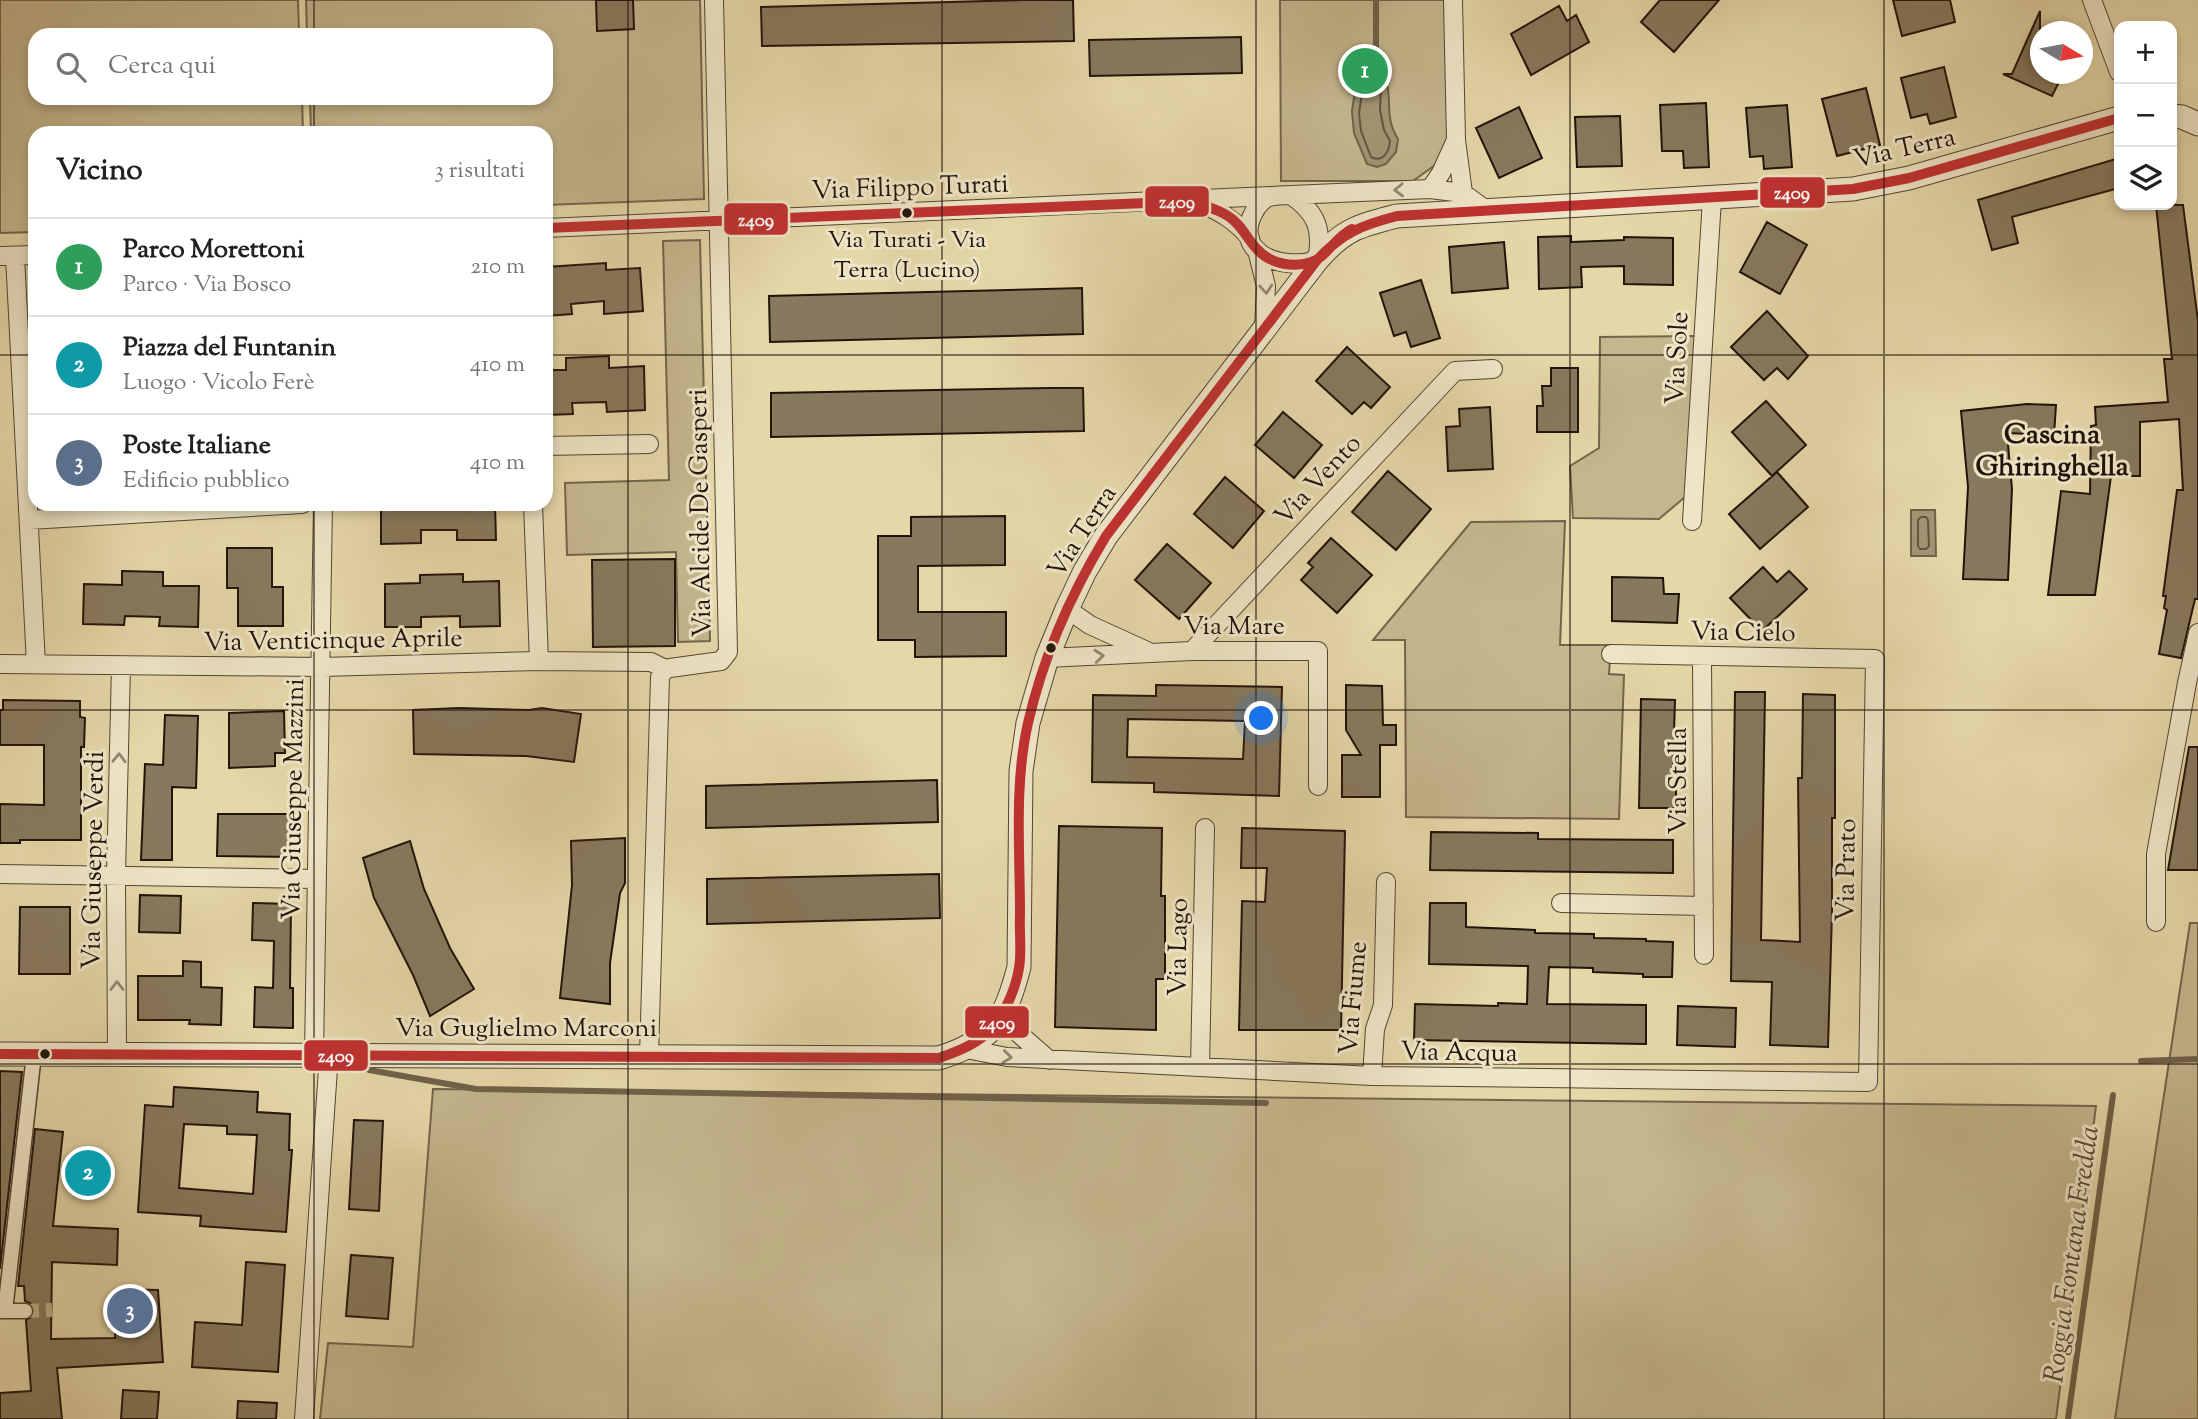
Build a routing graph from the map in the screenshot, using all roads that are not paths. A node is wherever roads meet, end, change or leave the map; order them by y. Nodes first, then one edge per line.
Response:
1 (714, 0) edge
2 (1453, 0) edge
3 (2092, 0) edge
4 (2114, 59) edge
5 (2177, 116) edge
6 (2114, 119) edge
7 (2198, 124) edge
8 (1456, 141) junction
9 (1430, 189) junction
10 (1464, 193) junction
11 (1292, 195) junction
12 (1270, 196) junction
13 (1712, 199) junction
14 (1193, 201) junction
15 (1486, 210) junction
16 (720, 220) junction
17 (553, 228) edge
18 (1253, 244) junction
19 (28, 255) edge
20 (8, 256) edge
21 (1317, 260) junction
22 (1264, 330) junction
23 (1493, 369) dead end
24 (649, 444) dead end
25 (553, 446) edge
26 (28, 507) edge
27 (28, 511) edge
28 (183, 511) edge
29 (323, 511) edge
30 (533, 511) edge
31 (29, 520) junction
32 (1692, 521) dead end
33 (1067, 609) junction
34 (2198, 633) edge
35 (1192, 650) junction
36 (1150, 652) junction
37 (1611, 654) dead end
38 (1702, 657) junction
39 (1047, 658) junction
40 (1875, 659) joint
41 (539, 661) junction
42 (0, 664) edge
43 (36, 664) junction
44 (121, 666) junction
45 (322, 667) junction
46 (665, 669) junction
47 (1318, 786) dead end
48 (1205, 828) dead end
49 (0, 874) edge
50 (116, 875) junction
51 (316, 879) junction
52 (1386, 881) dead end
53 (1561, 903) dead end
54 (1704, 906) junction
55 (2156, 922) dead end
56 (1704, 955) dead end
57 (1000, 1018) junction
58 (966, 1049) junction
59 (0, 1054) edge
60 (34, 1054) junction
61 (117, 1054) junction
62 (321, 1054) junction
63 (649, 1056) junction
64 (1049, 1060) junction
65 (1200, 1067) junction
66 (1372, 1076) junction
67 (1868, 1082) joint
68 (2, 1311) edge
69 (25, 1311) tunnel mouth
70 (304, 1419) edge

1 - 16 street, Via Alcide De Gasperi
2 - 8 street
3 - 4 street
5 - 7 street
6 - 13 street, Via Terra
8 - 9 street
8 - 10 street
9 - 10 street
9 -> 11 street
10 - 15 street
11 - 12 street
11 - 21 street
12 - 14 street, Via Filippo Turati
12 - 18 street
13 - 15 street, Via Terra
13 - 32 street, Via Sole
14 - 16 street, Via Filippo Turati
14 - 18 street, Via Filippo Turati
15 - 21 street, Via Terra
16 - 17 street, Via Filippo Turati
16 - 46 street, Via Alcide De Gasperi
18 - 21 street
18 -> 22 street
19 - 20 street
20 - 26 street
21 - 22 street, Via Terra
22 - 33 street, Via Terra
23 - 35 street, Via Vento
24 - 25 street
27 - 31 street
28 - 31 street
29 - 45 street, Via Giuseppe Mazzini
30 - 41 street
31 - 43 street
33 - 36 street, Via Mare
33 - 39 street, Via Terra
34 - 55 street
35 - 36 street, Via Mare
35 - 47 street, Via Mare
39 -> 36 street, Via Mare
37 - 38 street, Via Cielo
38 - 40 street, Via Cielo
38 - 54 street, Via Stella
39 - 57 street, Via Terra
40 - 67 street, Via Prato
41 - 45 street, Via Venticinque Aprile
41 - 46 street, Via Venticinque Aprile
42 - 43 street, Via Venticinque Aprile
43 - 44 street, Via Venticinque Aprile
44 - 45 street, Via Venticinque Aprile
50 -> 44 street, Via Giuseppe Verdi
45 - 51 street, Via Giuseppe Mazzini
46 - 63 street, Via Alcide De Gasperi
48 - 65 street, Via Lago
49 - 50 street
50 - 51 street
61 -> 50 street, Via Giuseppe Verdi
51 - 62 street, Via Giuseppe Mazzini
52 - 66 street, Via Fiume
53 - 54 street
54 - 56 street, Via Stella
57 - 58 street, Via Terra
57 - 64 street
58 - 63 street, Via Guglielmo Marconi
58 -> 64 street, Via Acqua
59 - 60 street, Via Guglielmo Marconi
60 - 61 street, Via Guglielmo Marconi
60 - 68 street
61 - 62 street, Via Guglielmo Marconi
62 - 63 street, Via Guglielmo Marconi
62 - 70 street, Via Giuseppe Mazzini
64 - 65 street, Via Acqua
65 - 66 street, Via Acqua
66 - 67 street, Via Acqua
68 - 69 street

